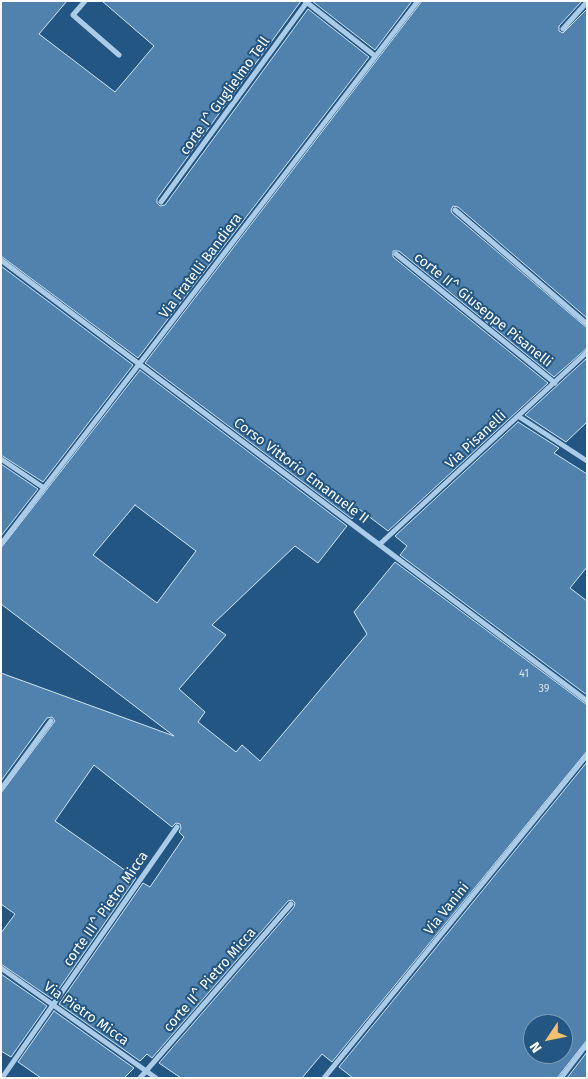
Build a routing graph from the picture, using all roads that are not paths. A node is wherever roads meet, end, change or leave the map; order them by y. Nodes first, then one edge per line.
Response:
1 (84, 1) edge
2 (418, 1) edge
3 (306, 2) edge
4 (587, 2) edge
5 (563, 29) dead end
6 (119, 55) dead end
7 (375, 56) junction
8 (161, 202) dead end
9 (455, 210) dead end
10 (396, 254) dead end
11 (1, 260) edge
12 (587, 324) edge
13 (587, 352) edge
14 (139, 365) junction
15 (555, 383) junction
16 (518, 416) junction
17 (1, 459) edge
18 (587, 461) edge
19 (44, 488) junction
20 (1, 544) edge
21 (380, 544) junction
22 (587, 701) edge
23 (50, 721) dead end
24 (587, 755) edge
25 (1, 789) edge
26 (177, 827) dead end
27 (291, 904) dead end
28 (1, 968) edge
29 (54, 1004) junction
30 (587, 1044) edge
31 (146, 1070) junction
32 (2, 1078) edge
33 (140, 1078) edge
34 (156, 1078) edge
35 (324, 1078) edge
36 (561, 1078) edge

1 - 6 street
2 - 7 street, Via Fratelli Bandiera
3 - 7 street
3 - 8 street, corte I^ Guglielmo Tell
4 - 5 street
7 - 14 street, Via Fratelli Bandiera
9 - 12 street
10 - 15 street, corte II^ Giuseppe Pisanelli
11 - 14 street, Corso Vittorio Emanuele II
13 - 15 street, Via Pisanelli
14 - 19 street, Via Fratelli Bandiera
14 - 21 street, Corso Vittorio Emanuele II
15 - 16 street, Via Pisanelli
16 - 18 street
16 - 21 street, Via Pisanelli
17 - 19 street
19 - 20 street, Via Fratelli Bandiera
21 - 22 street, Corso Vittorio Emanuele II
23 - 25 street
24 - 35 street, Via Vanini
26 - 29 street, corte III^ Pietro Micca
27 - 31 street, corte II^ Pietro Micca
28 - 29 street, Via Pietro Micca
29 - 31 street, Via Pietro Micca
29 - 32 street, corte III^ Pietro Micca
30 - 36 street
31 - 33 street, corte II^ Pietro Micca
31 - 34 street, Via Pietro Micca

